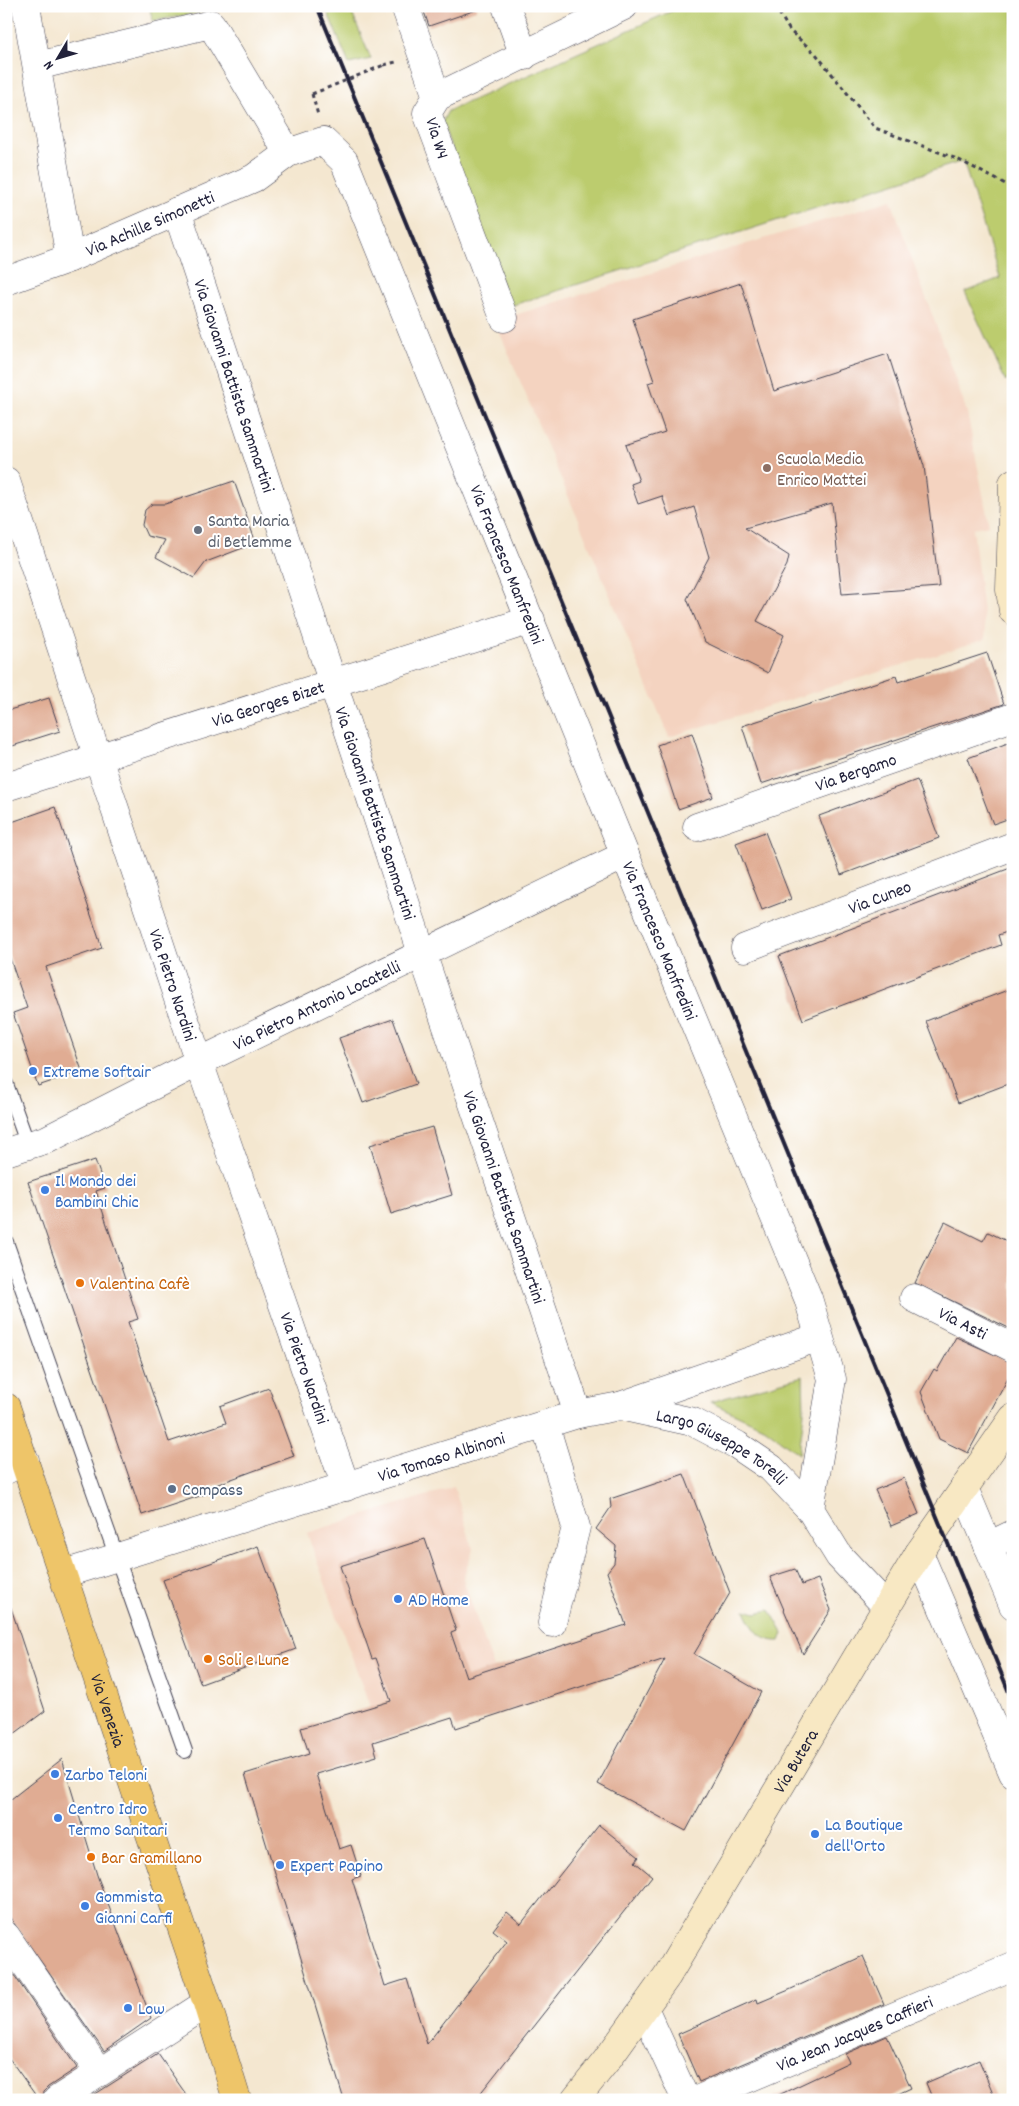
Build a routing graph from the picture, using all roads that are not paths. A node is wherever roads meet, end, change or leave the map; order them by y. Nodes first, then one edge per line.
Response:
1 (26, 6) edge
2 (405, 6) edge
3 (506, 6) edge
4 (615, 8) edge
5 (524, 56) junction
6 (37, 66) junction
7 (437, 97) junction
8 (288, 153) junction
9 (177, 211) junction
10 (70, 258) junction
11 (6, 281) edge
12 (504, 318) dead end
13 (6, 481) edge
14 (1013, 482) edge
15 (1013, 610) edge
16 (531, 620) junction
17 (332, 682) junction
18 (1013, 717) edge
19 (98, 759) junction
20 (6, 788) edge
21 (697, 826) dead end
22 (1013, 846) edge
23 (625, 854) junction
24 (745, 948) dead end
25 (422, 954) junction
26 (199, 1062) junction
27 (6, 1084) edge
28 (17, 1149) edge
29 (6, 1242) edge
30 (914, 1298) dead end
31 (820, 1337) junction
32 (1013, 1348) edge
33 (620, 1406) junction
34 (6, 1407) edge
35 (578, 1414) junction
36 (1013, 1418) edge
37 (545, 1424) junction
38 (16, 1465) edge
39 (346, 1487) junction
40 (964, 1488) junction
41 (810, 1509) junction
42 (1013, 1534) edge
43 (988, 1546) junction
44 (919, 1553) junction
45 (118, 1557) junction
46 (63, 1574) junction
47 (1013, 1605) edge
48 (887, 1607) junction
49 (552, 1623) dead end
50 (185, 1751) dead end
51 (1013, 1773) edge
52 (6, 1936) edge
53 (1013, 1966) edge
54 (207, 2002) junction
55 (644, 2008) junction
56 (99, 2072) junction
57 (58, 2100) edge
58 (237, 2100) edge
59 (575, 2100) edge
60 (686, 2100) edge
61 (697, 2100) edge

1 - 6 street
2 - 7 street
3 - 5 street
4 - 5 street, Via W4
5 - 7 street, Via W4
6 - 8 street
6 - 10 street
7 - 12 street, Via W4
8 - 9 street, Via Achille Simonetti
8 - 16 street, Via Francesco Manfredini
9 - 10 street, Via Achille Simonetti
9 - 17 street, Via Giovanni Battista Sammartini
10 - 11 street, Via Achille Simonetti
13 - 19 street, Via Pietro Nardini
14 - 15 street
16 - 17 street, Via Georges Bizet
16 - 23 street, Via Francesco Manfredini
17 - 19 street, Via Georges Bizet
17 - 25 street, Via Giovanni Battista Sammartini
18 - 21 street, Via Bergamo
19 - 20 street, Via Georges Bizet
19 - 26 street, Via Pietro Nardini
22 - 24 street, Via Cuneo
23 - 25 street, Via Pietro Antonio Locatelli
23 - 31 street, Via Francesco Manfredini
25 - 26 street, Via Pietro Antonio Locatelli
25 - 35 street, Via Giovanni Battista Sammartini
26 - 28 street, Via Pietro Antonio Locatelli
26 - 39 street, Via Pietro Nardini
27 - 28 lane
29 - 45 lane
30 - 32 street, Via Asti
31 - 33 street, Via Tomaso Albinoni
31 - 41 street
33 - 35 street, Via Tomaso Albinoni
33 - 41 street, Largo Giuseppe Torelli
34 - 38 main road, Via Venezia
35 - 37 street, Via Tomaso Albinoni
36 - 40 street, Via Butera
37 - 39 street, Via Tomaso Albinoni
37 - 49 street
38 - 46 main road, Via Venezia
39 - 45 street, Via Tomaso Albinoni
40 - 43 street
40 - 44 street, Via Butera
41 - 48 street, Largo Giuseppe Torelli
42 - 43 street
43 - 47 street
44 - 48 street, Via Butera
44 - 51 street
45 - 46 street, Via Tomaso Albinoni
45 - 50 lane
46 - 54 main road, Via Venezia
48 - 55 street, Via Butera
52 - 56 street
53 - 61 street, Via Jean Jacques Caffieri
54 - 56 street
54 - 58 main road, Via Venezia
55 - 59 street, Via Butera
55 - 60 street
56 - 57 street

